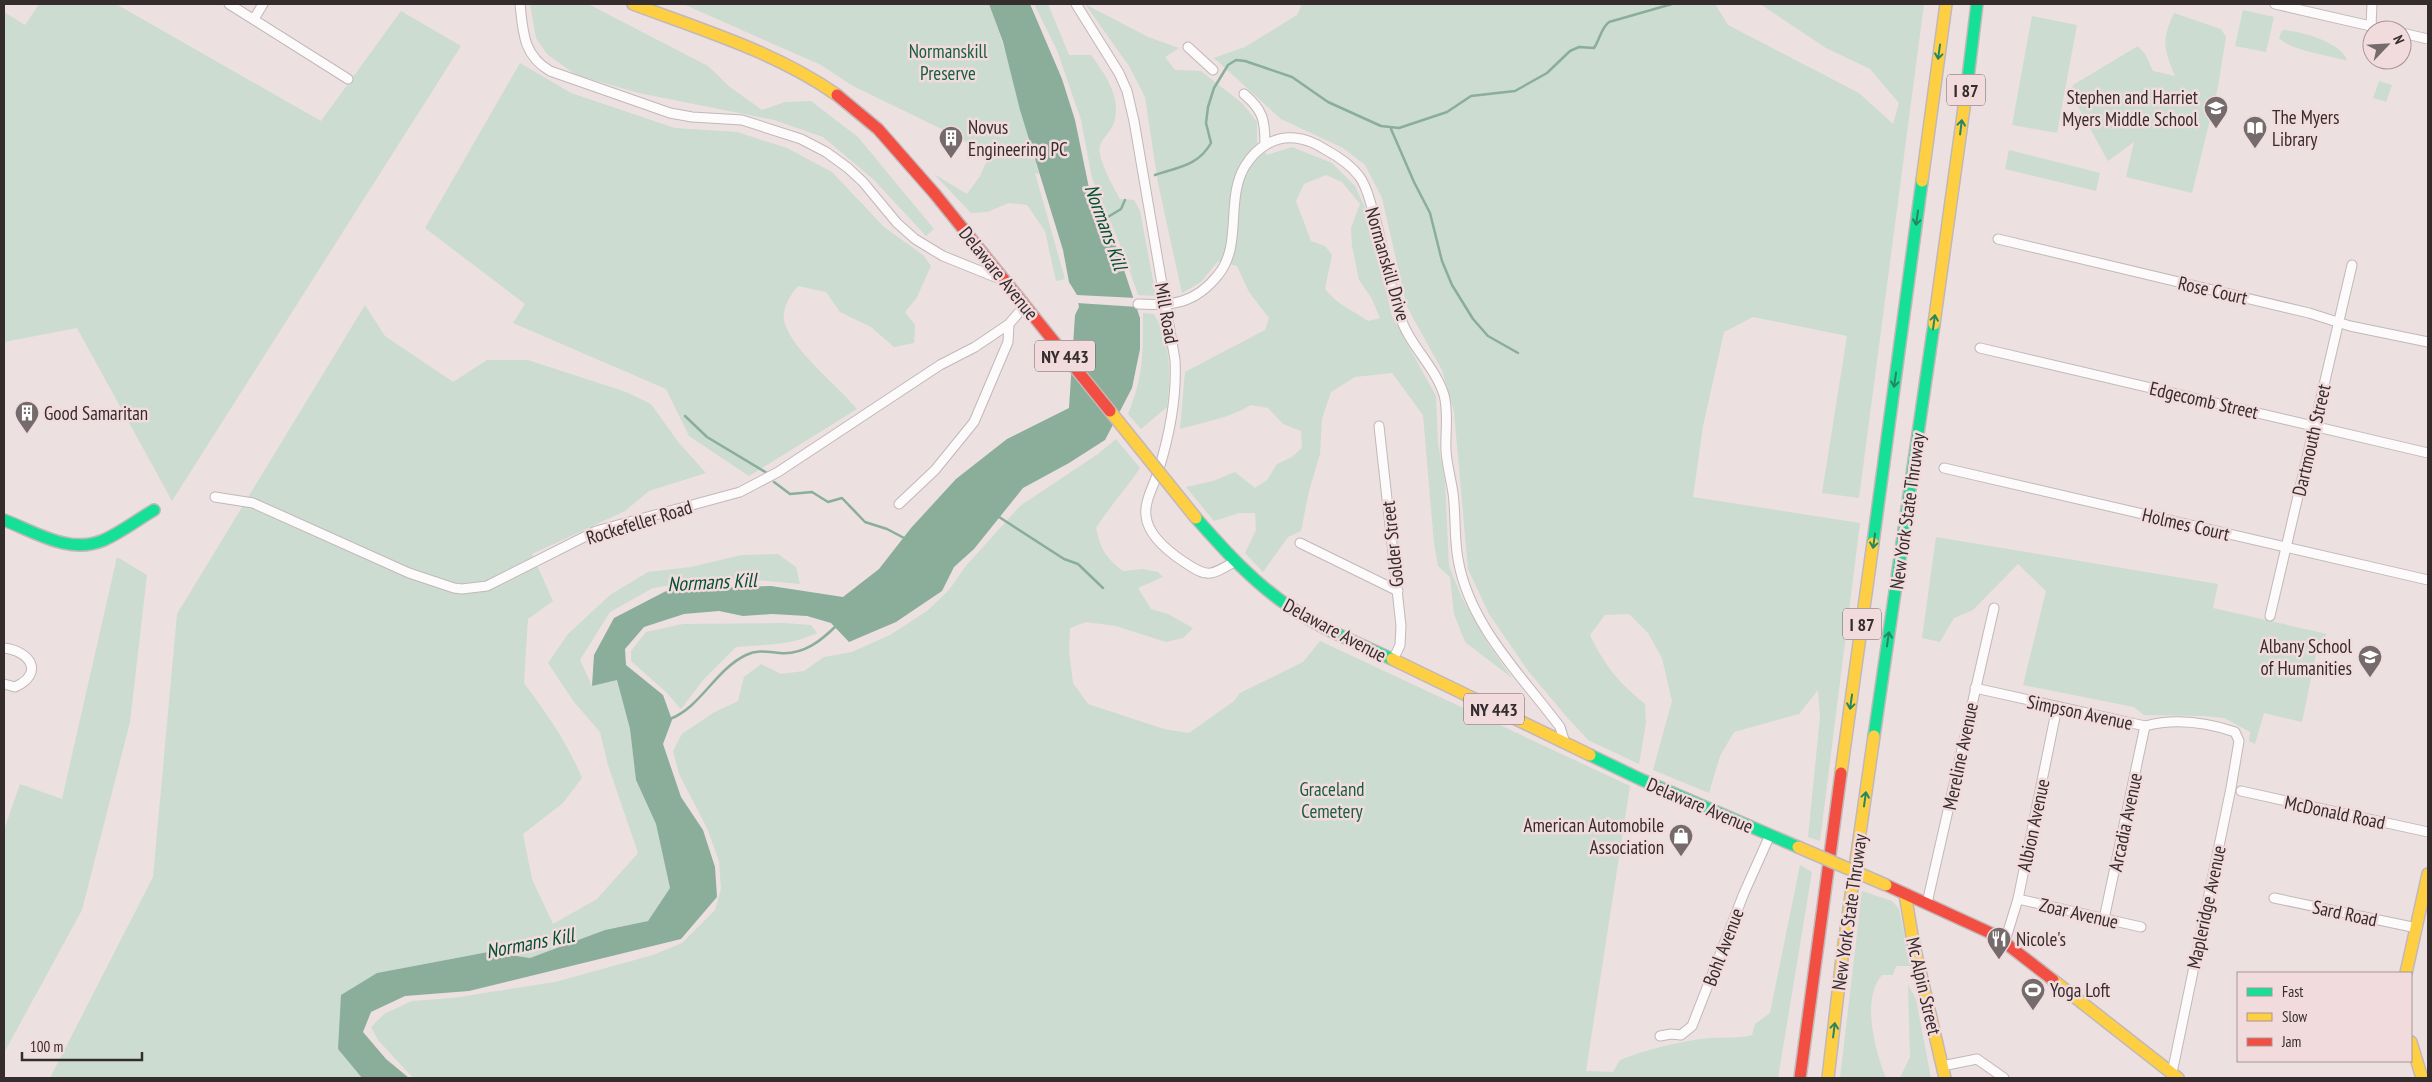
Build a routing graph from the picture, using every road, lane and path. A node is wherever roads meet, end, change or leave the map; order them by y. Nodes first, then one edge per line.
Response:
1 (230, 4) edge
2 (263, 4) edge
3 (520, 4) edge
4 (633, 4) edge
5 (1076, 4) edge
6 (1946, 4) edge
7 (1977, 4) edge
8 (2275, 4) edge
9 (2372, 4) edge
10 (254, 19) junction
11 (2371, 20) edge
12 (2362, 24) edge
13 (2412, 35) edge
14 (2428, 39) edge
15 (1188, 46) dead end
16 (1213, 70) dead end
17 (348, 79) dead end
18 (1244, 94) dead end
19 (1265, 144) junction
20 (1998, 239) dead end
21 (2352, 265) dead end
22 (1138, 304) dead end
23 (1166, 306) junction
24 (2339, 321) junction
25 (1009, 324) junction
26 (2428, 342) edge
27 (1980, 348) dead end
28 (1379, 426) dead end
29 (2314, 426) junction
30 (2428, 453) edge
31 (1944, 468) dead end
32 (215, 497) dead end
33 (899, 504) dead end
34 (154, 510) dead end
35 (4, 520) edge
36 (1300, 543) dead end
37 (2286, 547) junction
38 (1234, 562) junction
39 (2428, 580) edge
40 (1398, 591) junction
41 (1994, 608) dead end
42 (2270, 616) dead end
43 (4, 648) edge
44 (1394, 660) junction
45 (4, 684) edge
46 (1975, 688) junction
47 (2058, 707) junction
48 (2145, 726) junction
49 (2239, 741) joint
50 (1565, 744) junction
51 (2241, 791) dead end
52 (2428, 832) edge
53 (1770, 835) junction
54 (2428, 874) edge
55 (1906, 894) junction
56 (2274, 898) dead end
57 (2018, 899) junction
58 (1928, 903) junction
59 (2104, 919) junction
60 (2141, 928) dead end
61 (2417, 928) junction
62 (2006, 941) junction
63 (2406, 972) edge
64 (1660, 1036) dead end
65 (2412, 1045) edge
66 (1942, 1066) junction
67 (2175, 1076) edge
68 (1800, 1078) edge
69 (1828, 1078) edge
70 (1945, 1078) edge
71 (2004, 1078) edge
72 (2422, 1078) edge

1 - 10 street
2 - 10 street
3 - 25 street, Rockefeller Road
4 - 38 main road, Delaware Avenue / NY 443, bridge
5 - 23 street, Mill Road
6 -> 68 main road, New York State Thruway / I 87
69 -> 7 main road, New York State Thruway / I 87
8 - 12 street
9 - 11 street
10 - 17 street
13 - 14 street
15 - 16 street
18 - 19 street
19 - 23 street
19 - 50 street, Normanskill Drive
20 - 24 street, Rose Court
21 - 24 street, Dartmouth Street
22 - 23 street
23 - 38 street, Mill Road
24 - 26 street, Rose Court
24 - 29 street, Dartmouth Street
25 - 32 street, Rockefeller Road
25 - 33 street
27 - 29 street, Edgecomb Street
28 - 40 street, Golder Street
29 - 30 street, Edgecomb Street
29 - 37 street, Dartmouth Street
31 - 37 street, Holmes Court
34 - 35 main road
36 - 40 street
37 - 39 street, Holmes Court
37 - 42 street, Dartmouth Street
38 - 44 main road, Delaware Avenue / NY 443
40 - 44 street, Golder Street
41 - 46 street, Mereline Avenue
43 - 45 street
44 - 50 main road, Delaware Avenue / NY 443
46 - 47 street, Simpson Avenue
46 - 58 street, Mereline Avenue
47 - 48 street, Simpson Avenue
47 - 57 street, Albion Avenue
48 - 49 street, Simpson Avenue
48 - 59 street, Arcadia Avenue
49 - 67 street, Mapleridge Avenue
50 - 53 main road, Delaware Avenue / NY 443
51 - 52 street, McDonald Road
53 - 55 main road, Delaware Avenue / NY 443, bridge
53 - 64 street, Bohl Avenue
54 - 61 main road
55 - 58 main road, Delaware Avenue / NY 443
55 - 66 main road, Mc Alpin Street
56 - 61 street, Sard Road
57 - 59 street, Zoar Avenue
57 - 62 street, Albion Avenue
58 - 62 main road, Delaware Avenue / NY 443
59 - 60 street, Zoar Avenue
61 - 63 main road
62 - 67 main road, Delaware Avenue / NY 443
65 - 72 main road
66 - 70 main road, Mc Alpin Street
66 - 71 street

